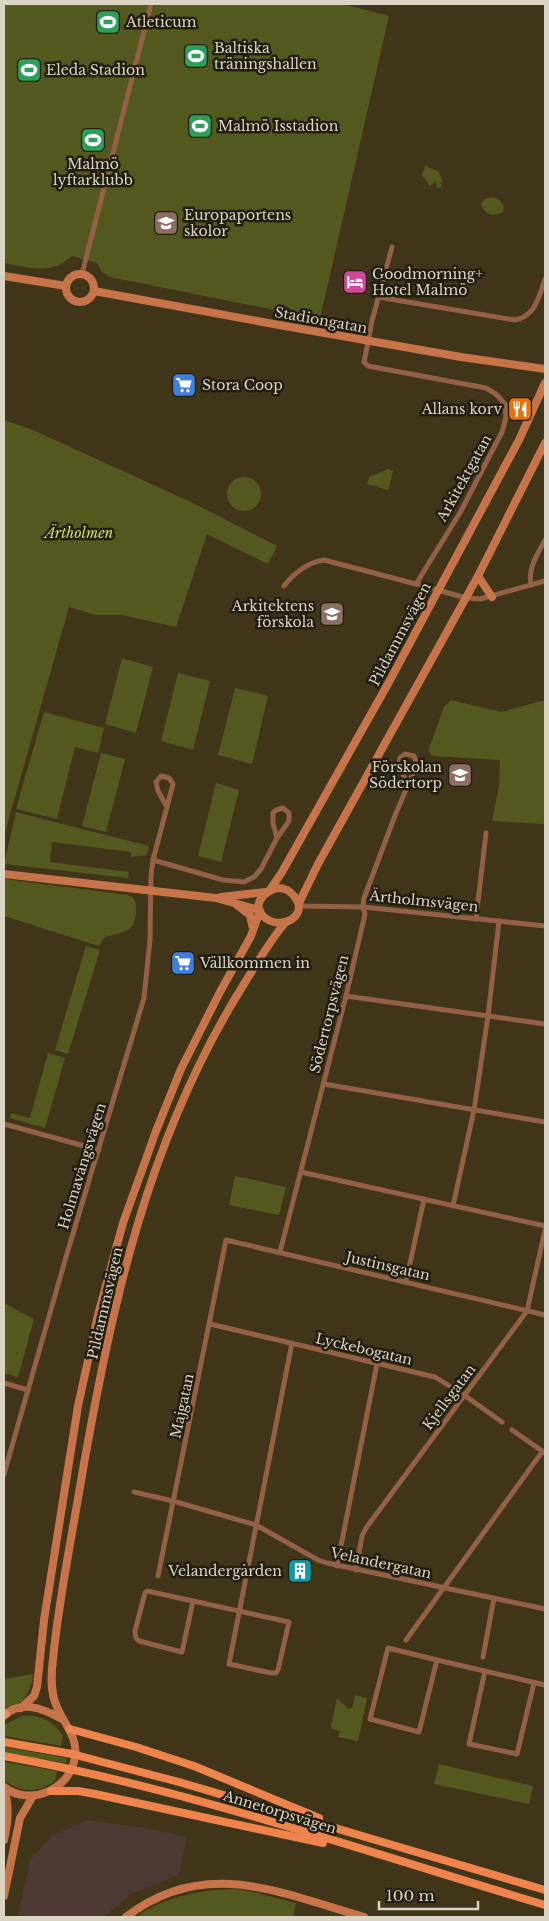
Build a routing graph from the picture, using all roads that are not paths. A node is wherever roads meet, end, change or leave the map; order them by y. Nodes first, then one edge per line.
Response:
1 (151, 4) edge
2 (392, 247) dead end
3 (82, 274) junction
4 (4, 276) edge
5 (545, 279) edge
6 (66, 286) junction
7 (94, 290) junction
8 (378, 296) junction
9 (368, 341) junction
10 (545, 369) edge
11 (545, 384) edge
12 (545, 443) edge
13 (545, 540) edge
14 (478, 576) junction
15 (545, 580) edge
16 (416, 584) junction
17 (531, 585) junction
18 (284, 586) dead end
19 (438, 590) junction
20 (492, 597) junction
21 (466, 598) junction
22 (407, 785) junction
23 (167, 807) junction
24 (486, 833) dead end
25 (277, 838) junction
26 (153, 860) junction
27 (4, 874) edge
28 (151, 890) junction
29 (267, 892) junction
30 (216, 898) junction
31 (236, 904) junction
32 (299, 905) junction
33 (363, 907) junction
34 (260, 911) junction
35 (476, 919) junction
36 (499, 921) junction
37 (285, 923) junction
38 (545, 926) edge
39 (253, 931) junction
40 (346, 996) junction
41 (488, 1016) junction
42 (545, 1024) edge
43 (324, 1084) junction
44 (474, 1110) junction
45 (545, 1122) edge
46 (4, 1124) edge
47 (99, 1150) junction
48 (301, 1172) junction
49 (424, 1200) junction
50 (453, 1206) junction
51 (545, 1226) edge
52 (545, 1230) edge
53 (226, 1240) joint
54 (280, 1252) junction
55 (406, 1282) junction
56 (527, 1311) junction
57 (545, 1315) edge
58 (210, 1324) junction
59 (292, 1343) junction
60 (377, 1364) junction
61 (4, 1383) edge
62 (28, 1390) junction
63 (464, 1395) junction
64 (502, 1422) dead end
65 (512, 1430) dead end
66 (544, 1453) edge
67 (4, 1474) edge
68 (134, 1492) dead end
69 (173, 1502) junction
70 (256, 1526) junction
71 (337, 1566) junction
72 (356, 1570) junction
73 (158, 1576) dead end
74 (444, 1588) junction
75 (494, 1598) junction
76 (193, 1601) junction
77 (545, 1609) edge
78 (240, 1612) junction
79 (406, 1640) dead end
80 (483, 1657) dead end
81 (437, 1660) junction
82 (485, 1671) junction
83 (534, 1683) junction
84 (545, 1685) edge
85 (21, 1708) junction
86 (4, 1715) edge
87 (62, 1719) junction
88 (71, 1733) junction
89 (4, 1742) edge
90 (4, 1756) edge
91 (4, 1788) edge
92 (54, 1789) junction
93 (33, 1796) junction
94 (4, 1840) edge
95 (384, 1842) junction
96 (416, 1866) junction
97 (545, 1890) edge
98 (4, 1896) edge
99 (545, 1905) edge
100 (126, 1917) edge
101 (364, 1917) edge

1 - 3 street
2 - 8 street
3 - 6 main road
3 - 7 main road
4 - 6 main road
5 - 8 street
6 - 7 main road
7 - 9 main road, Stadiongatan
8 - 9 street
9 - 10 main road, Stadiongatan
9 - 16 street, Arkitektgatan
11 - 19 main road, Pildammsvägen
12 - 14 main road
13 - 17 street
14 - 20 main road
14 - 21 main road
15 - 17 street
16 - 18 street
16 - 19 street
17 - 20 street
19 - 21 street
19 - 29 main road, Pildammsvägen
20 - 21 street
21 - 32 main road
22 - 22 street, Södertorpsvägen
22 - 33 street, Södertorpsvägen
23 - 23 street, Holmavångsvägen
23 - 26 street, Holmavångsvägen
24 - 35 street
25 - 25 street
25 - 26 street
26 - 28 street, Holmavångsvägen
27 - 28 main road
28 - 30 main road
28 - 47 street, Holmavångsvägen
29 - 30 main road
29 - 32 main road
29 - 34 main road
30 - 31 main road
31 - 34 main road
31 - 39 main road
32 - 33 street, Ärtholmsvägen
32 - 37 main road
33 - 35 street, Ärtholmsvägen
33 - 40 street, Södertorpsvägen
34 - 37 main road
34 - 39 main road, Pildammsvägen
35 - 36 street, Ärtholmsvägen
36 - 38 street, Ärtholmsvägen
36 - 41 street
37 - 87 main road, Pildammsvägen
39 - 85 main road, Pildammsvägen
40 - 41 street
40 - 43 street, Södertorpsvägen
41 - 42 street
41 - 44 street
43 - 44 street
43 - 48 street, Södertorpsvägen
44 - 45 street
44 - 50 street
46 - 47 street
47 - 62 street, Holmavångsvägen
48 - 49 street
48 - 54 street, Södertorpsvägen
49 - 50 street
49 - 55 street
50 - 51 street
52 - 56 street, Kjellsgatan
53 - 54 street, Justinsgatan
53 - 58 street, Majgatan
54 - 55 street, Justinsgatan
55 - 56 street, Justinsgatan
56 - 57 street, Justinsgatan
56 - 63 street, Kjellsgatan
58 - 59 street, Lyckebogatan
58 - 69 street, Majgatan
59 - 60 street, Lyckebogatan
59 - 70 street
60 - 63 street, Lyckebogatan
60 - 71 street
61 - 62 street
62 - 67 street, Holmavångsvägen
63 - 64 street, Lyckebogatan
63 - 72 street, Kjellsgatan
65 - 66 street
66 - 74 street
68 - 69 street, Velandergatan
69 - 70 street, Velandergatan
69 - 73 street, Majgatan
70 - 71 street, Velandergatan
70 - 78 street
71 - 72 street, Velandergatan
72 - 74 street, Velandergatan
74 - 75 street, Velandergatan
74 - 79 street
75 - 77 street, Velandergatan
75 - 80 street
76 - 76 street
76 - 78 street
78 - 78 street
81 - 81 street
81 - 82 street
82 - 83 street
82 - 83 street
83 - 84 street
85 - 86 main road, Pildammsvägen
85 - 87 main road, Pildammsvägen
87 - 88 main road, Pildammsvägen
88 - 92 main road
88 - 95 main road
89 - 95 main road, Annetorpsvägen
90 - 96 main road, Annetorpsvägen
91 - 93 main road
91 - 94 main road
92 - 93 main road
92 - 96 main road
93 - 98 main road
95 - 97 main road, Annetorpsvägen
96 - 99 main road, Annetorpsvägen
100 - 101 main road

